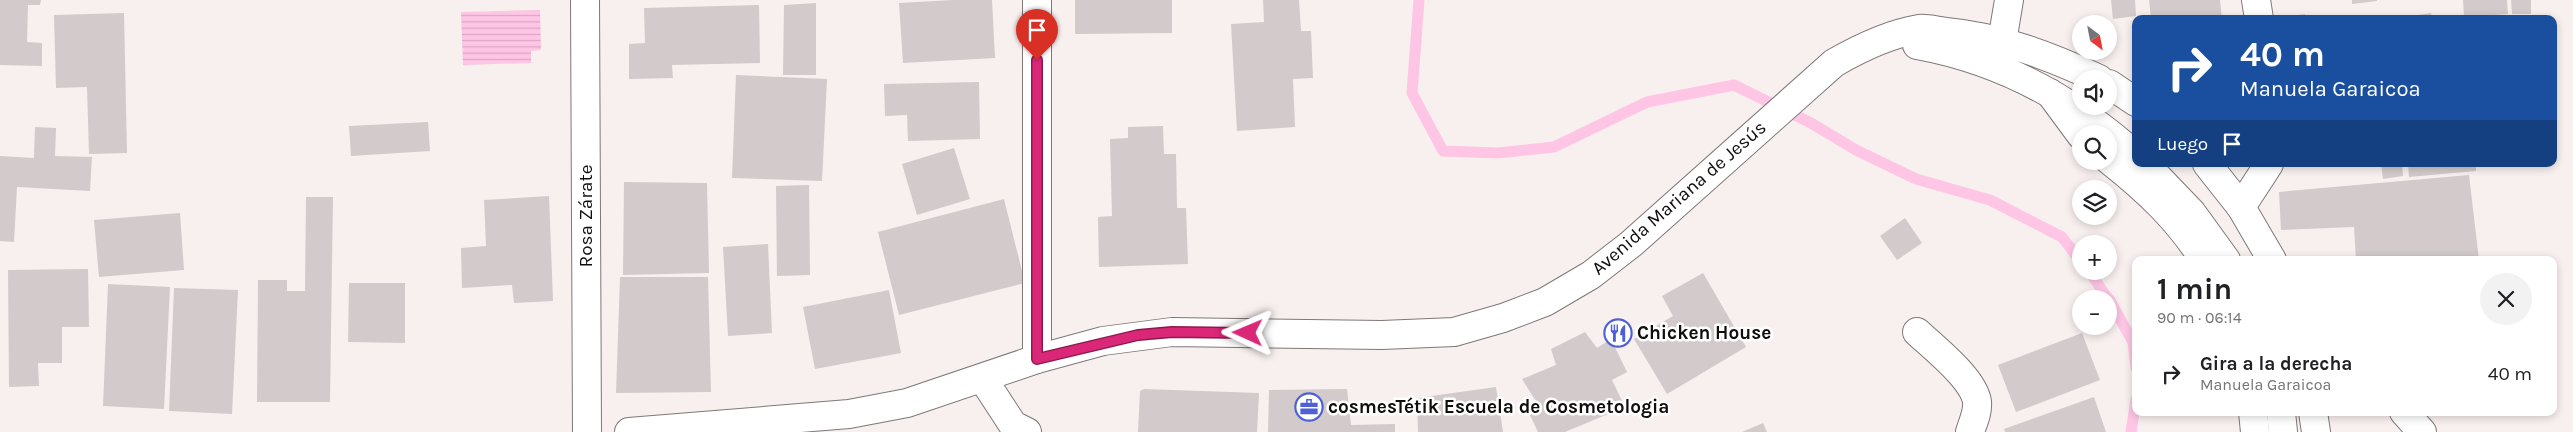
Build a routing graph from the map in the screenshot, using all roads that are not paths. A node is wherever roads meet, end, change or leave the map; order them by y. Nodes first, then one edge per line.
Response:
1 (585, 0) edge
2 (1037, 0) edge
3 (2009, 0) edge
4 (2256, 0) edge
5 (2258, 15) edge
6 (1886, 39) junction
7 (2002, 42) junction
8 (2080, 70) edge
9 (2117, 89) edge
10 (2050, 93) junction
11 (2132, 99) edge
12 (2074, 125) edge
13 (2132, 153) edge
14 (2117, 166) edge
15 (2148, 167) edge
16 (2208, 167) edge
17 (2267, 167) edge
18 (2241, 207) junction
19 (2201, 256) edge
20 (2223, 256) edge
21 (2270, 256) edge
22 (1917, 332) dead end
23 (1037, 359) junction
24 (983, 379) junction
25 (2254, 416) edge
26 (2282, 416) edge
27 (2314, 416) edge
28 (2408, 416) edge
29 (587, 432) edge
30 (629, 432) edge
31 (1027, 432) edge
32 (1970, 432) edge
33 (2256, 432) edge
34 (2284, 432) edge
35 (2316, 432) edge
36 (2422, 432) edge

1 - 29 street, Rosa Zárate
2 - 23 street
3 - 7 street
4 - 5 street
6 - 7 street, Avenida Mariana de Jesús
6 - 10 street
6 - 23 street, Avenida Mariana de Jesús
7 - 8 street, Avenida Mariana de Jesús
9 - 11 street
10 - 12 street
10 - 13 street
14 - 19 street
15 - 20 street
16 - 18 street
17 - 18 street
18 - 21 street
22 - 32 street
23 - 24 street, Avenida Mariana de Jesús
24 - 30 street, Avenida Mariana de Jesús
24 - 31 street
25 - 33 street
26 - 34 street
27 - 35 street
28 - 36 street

